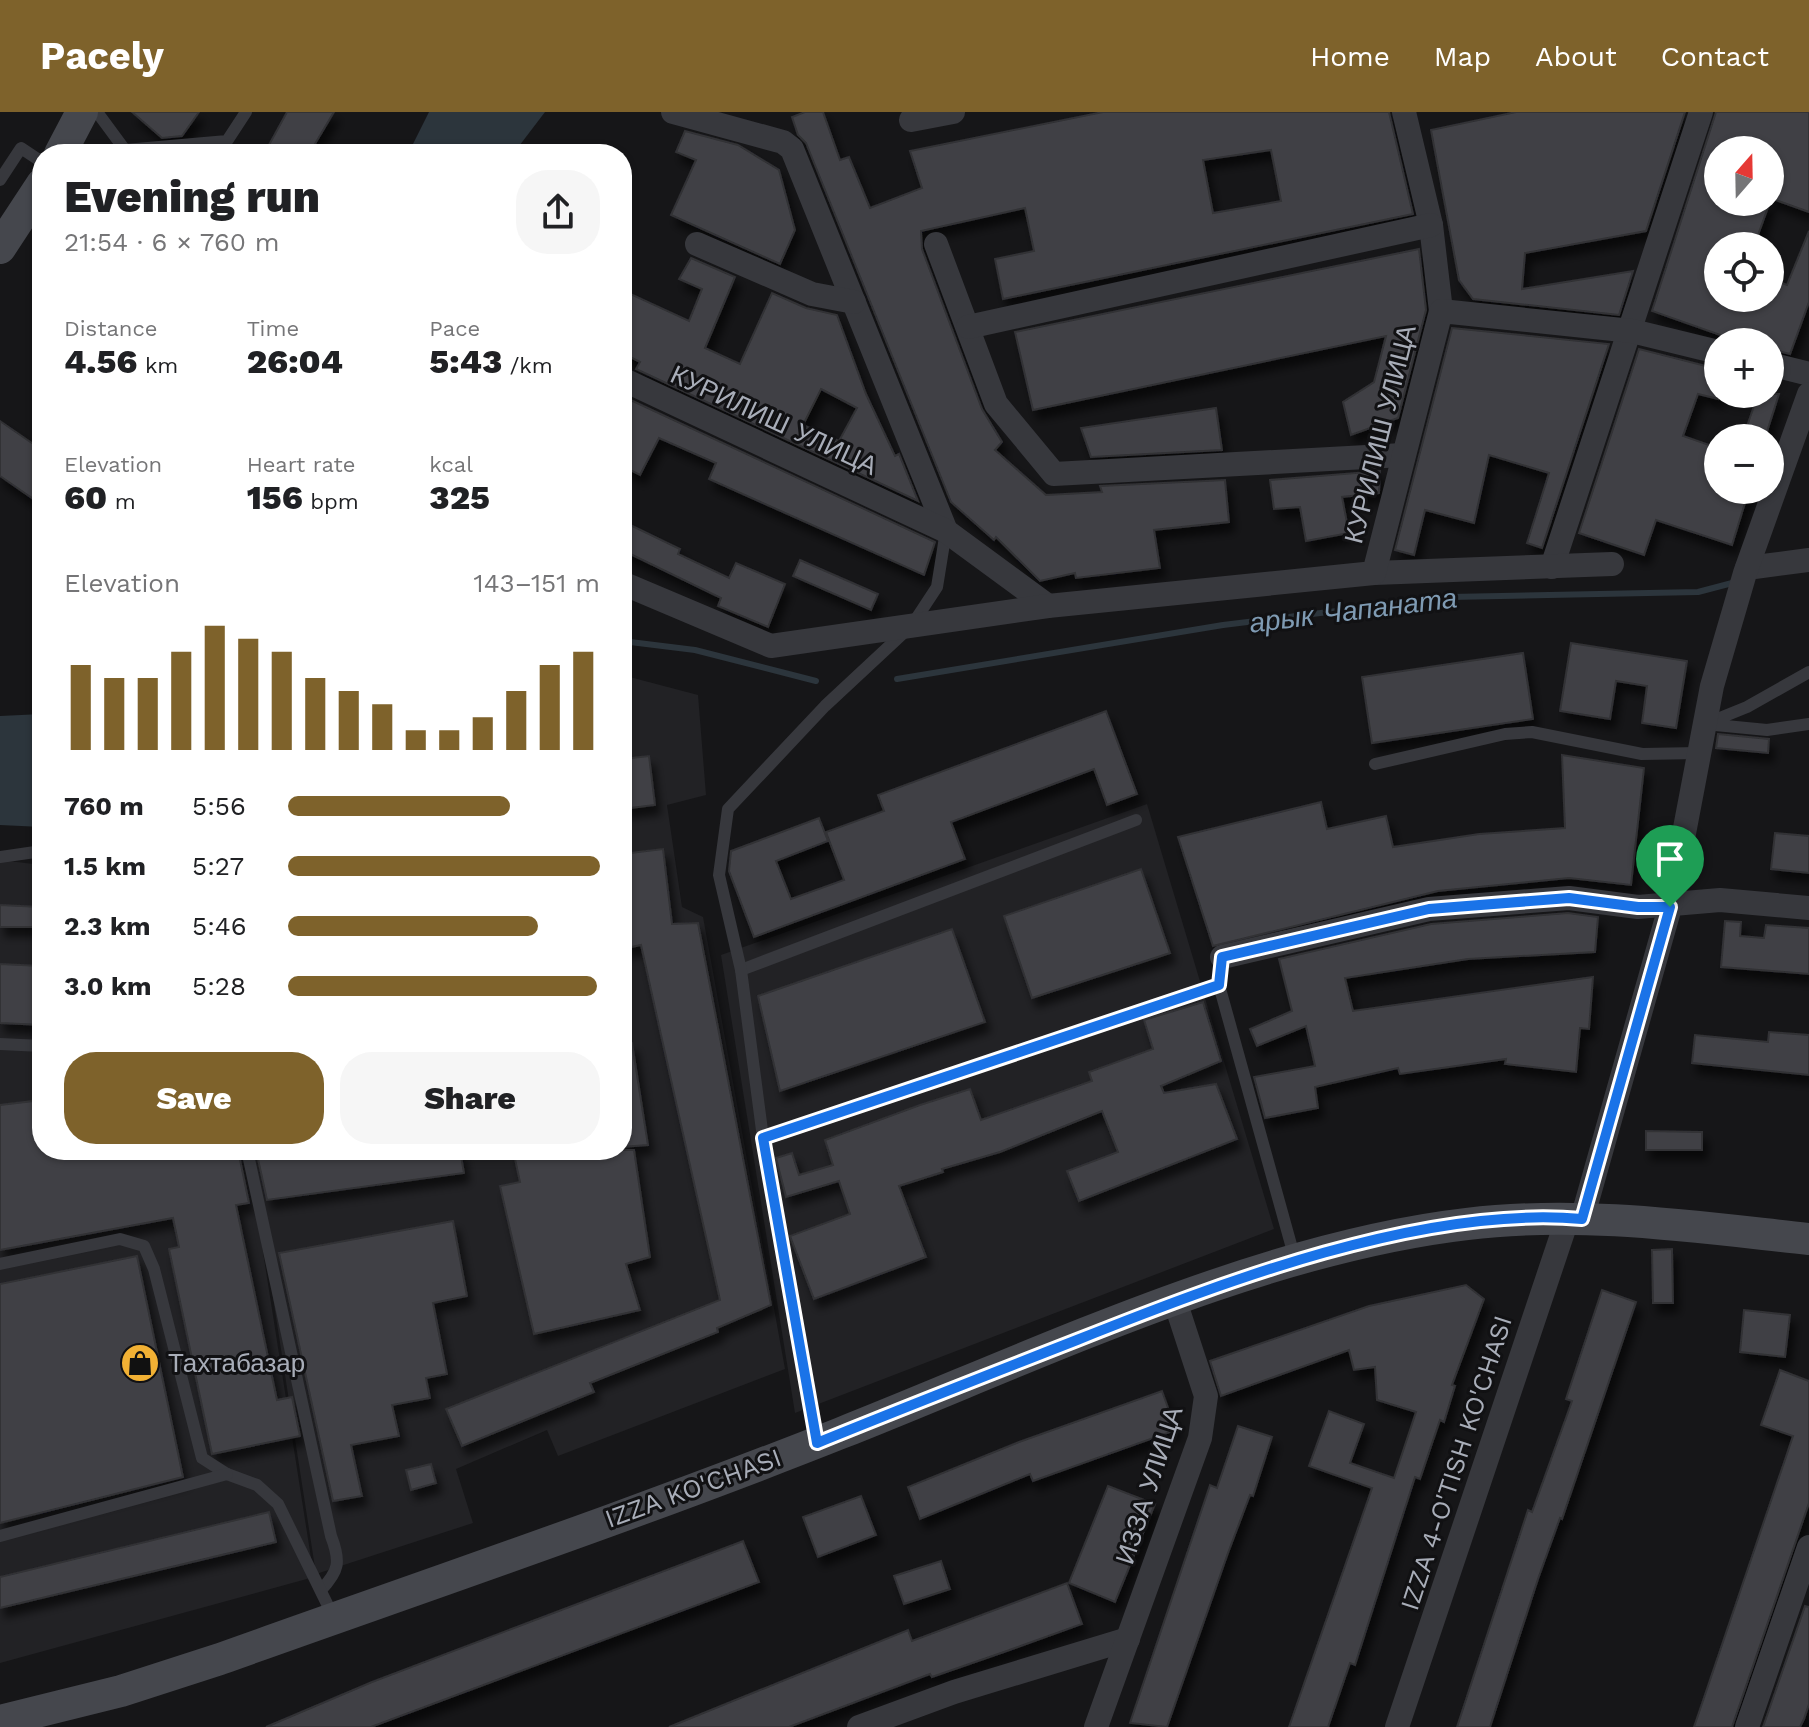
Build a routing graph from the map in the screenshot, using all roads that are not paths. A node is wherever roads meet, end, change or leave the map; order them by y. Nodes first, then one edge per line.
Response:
1 (246, 112) edge
2 (673, 112) edge
3 (953, 112) edge
4 (1404, 112) edge
5 (1701, 112) edge
6 (99, 114) edge
7 (911, 120) dead end
8 (70, 144) edge
9 (121, 144) edge
10 (200, 144) edge
11 (32, 155) edge
12 (0, 180) edge
13 (32, 199) edge
14 (1431, 225) junction
15 (697, 244) dead end
16 (936, 244) dead end
17 (0, 248) edge
18 (854, 302) junction
19 (1441, 311) junction
20 (968, 327) junction
21 (1632, 331) junction
22 (1704, 349) edge
23 (1784, 368) edge
24 (1809, 374) edge
25 (632, 384) edge
26 (1809, 394) edge
27 (1403, 455) junction
28 (946, 531) junction
29 (1809, 560) edge
30 (1612, 564) dead end
31 (1552, 567) junction
32 (1746, 570) junction
33 (1374, 573) junction
34 (632, 587) edge
35 (1048, 606) junction
36 (912, 625) junction
37 (1809, 672) edge
38 (1809, 724) edge
39 (1702, 740) junction
40 (1375, 764) dead end
41 (1136, 820) dead end
42 (32, 852) edge
43 (0, 857) edge
44 (1670, 907) junction
45 (1809, 908) edge
46 (1222, 957) joint
47 (741, 970) junction
48 (1219, 985) junction
49 (0, 1044) edge
50 (32, 1046) edge
51 (763, 1138) junction
52 (249, 1160) edge
53 (1575, 1218) junction
54 (1809, 1239) edge
55 (1295, 1262) junction
56 (0, 1264) edge
57 (1175, 1301) junction
58 (817, 1443) junction
59 (227, 1474) junction
60 (0, 1536) edge
61 (1809, 1547) edge
62 (328, 1604) junction
63 (1128, 1639) junction
64 (0, 1721) edge
65 (891, 1721) edge
66 (859, 1727) edge
67 (1096, 1727) edge
68 (1397, 1727) edge
69 (1747, 1727) edge

1 - 10 lane
2 - 18 street, КУРИЛИШ УЛИЦА
3 - 7 street
4 - 14 street
5 - 21 street
6 - 8 main road
6 - 9 lane
11 - 12 lane
13 - 17 main road
14 - 19 street
14 - 20 street
15 - 18 street
16 - 20 street
18 - 28 street, КУРИЛИШ УЛИЦА
19 - 21 street, КУРИЛИШ УЛИЦА
19 - 27 street, КУРИЛИШ УЛИЦА
20 - 27 street
21 - 22 street, КУРИЛИШ УЛИЦА
21 - 31 street
23 - 24 street
25 - 28 street, КУРИЛИШ УЛИЦА
26 - 32 street, IZZA 4-O'TISH KO'CHASI
27 - 33 street, КУРИЛИШ УЛИЦА
28 - 35 street, КУРИЛИШ УЛИЦА
28 - 36 lane
29 - 32 street
30 - 31 street
31 - 33 street
32 - 39 street, IZZA 4-O'TISH KO'CHASI
33 - 35 street, КУРИЛИШ УЛИЦА
34 - 36 street, КУРИЛИШ УЛИЦА
35 - 36 street, КУРИЛИШ УЛИЦА
36 - 47 lane
37 - 39 lane
38 - 39 lane
39 - 40 lane
39 - 44 street, IZZA 4-O'TISH KO'CHASI
41 - 47 lane
42 - 43 lane
44 - 45 street
44 - 46 street
44 - 53 street, IZZA 4-O'TISH KO'CHASI
46 - 48 lane
47 - 51 lane
48 - 51 lane
48 - 55 lane
49 - 50 lane
51 - 58 lane
52 - 62 lane
53 - 54 main road, IZZA KO'CHASI
53 - 55 main road, IZZA KO'CHASI
53 - 68 street, IZZA 4-O'TISH KO'CHASI
55 - 57 main road, IZZA KO'CHASI
56 - 59 lane
57 - 58 main road, IZZA KO'CHASI
57 - 63 street, ИЗЗА УЛИЦА
58 - 62 main road, IZZA KO'CHASI
59 - 60 lane
59 - 62 lane
61 - 69 street
62 - 64 main road, IZZA KO'CHASI
63 - 65 street
63 - 67 street, ИЗЗА УЛИЦА
65 - 66 street

